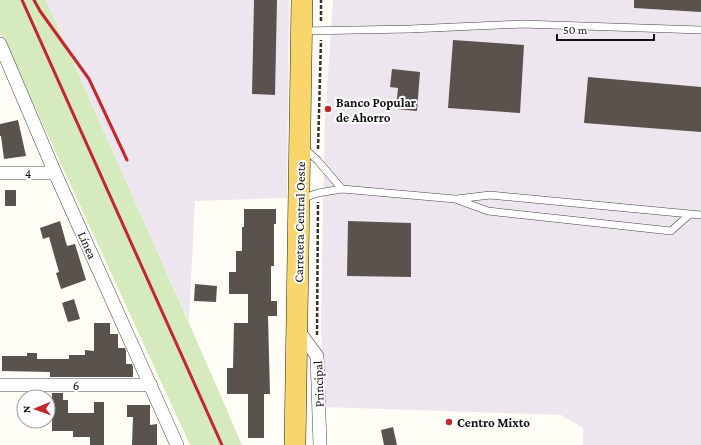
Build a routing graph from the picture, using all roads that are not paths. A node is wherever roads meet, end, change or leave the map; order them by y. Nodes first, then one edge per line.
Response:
1 (302, 0) edge
2 (701, 30) edge
3 (302, 31) junction
4 (0, 44) edge
5 (300, 145) junction
6 (0, 173) edge
7 (56, 173) junction
8 (342, 188) junction
9 (455, 199) junction
10 (299, 200) junction
11 (690, 214) junction
12 (701, 215) edge
13 (297, 329) junction
14 (0, 385) edge
15 (151, 385) junction
16 (177, 445) edge
17 (296, 445) edge
18 (320, 445) edge

1 - 3 main road, Carretera Central Oeste
2 - 3 lane
3 - 5 main road, Carretera Central Oeste
4 - 7 street, Línea
5 - 8 lane
5 - 10 main road, Carretera Central Oeste
6 - 7 street, 4
7 - 15 street, Línea
8 - 9 lane
8 - 10 lane
9 - 11 lane
9 - 11 lane
10 - 13 main road, Carretera Central Oeste
11 - 12 lane
13 - 17 main road, Carretera Central Oeste
13 - 18 street, Principal
14 - 15 street, 6
15 - 16 street, Línea

